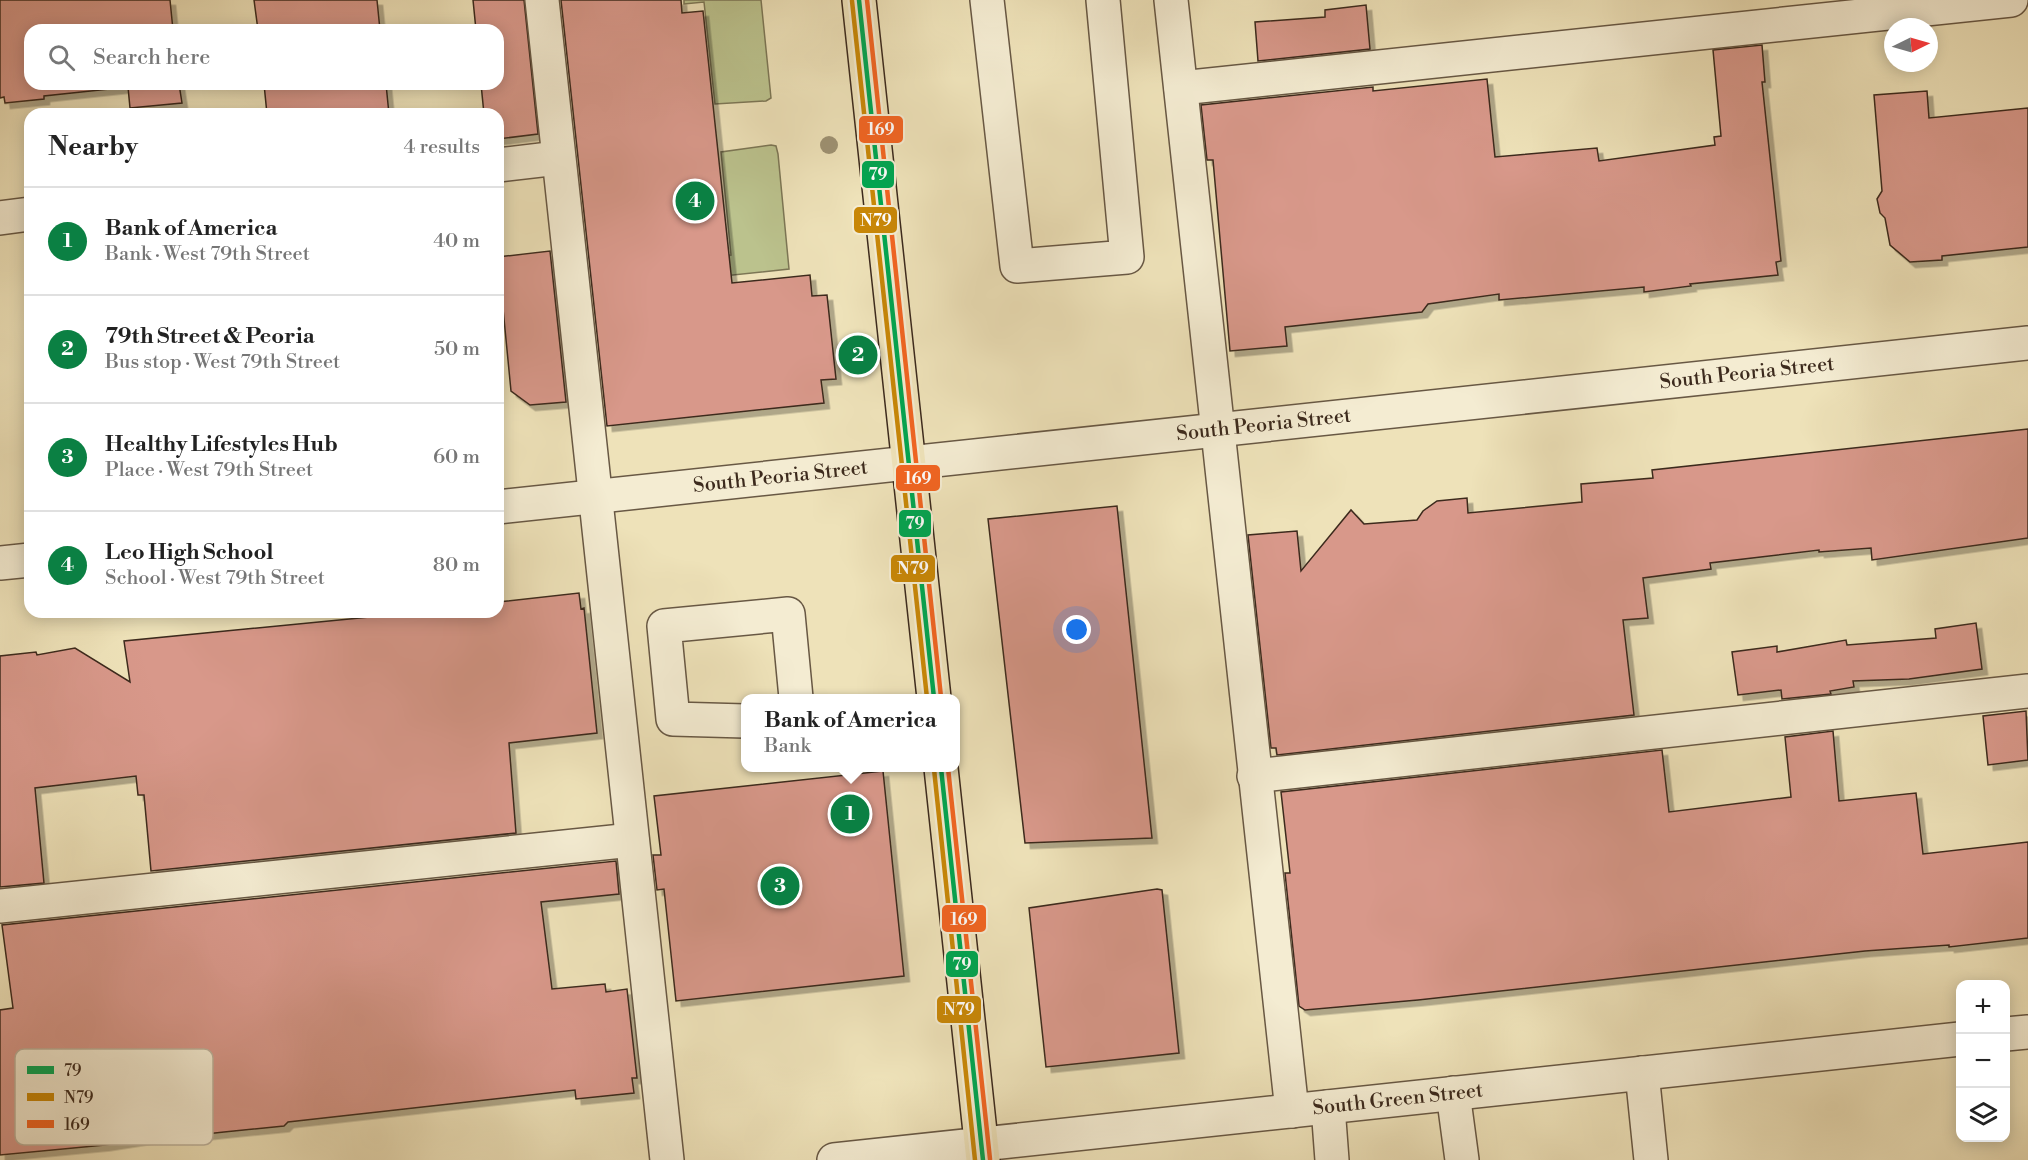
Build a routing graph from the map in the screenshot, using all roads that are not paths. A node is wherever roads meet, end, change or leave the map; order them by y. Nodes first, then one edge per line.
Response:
1 (542, 0) edge
2 (859, 0) edge
3 (987, 0) edge
4 (1103, 0) edge
5 (1171, 0) edge
6 (2011, 0) edge
7 (1181, 88) junction
8 (558, 158) junction
9 (504, 164) edge
10 (24, 215) edge
11 (0, 218) edge
12 (2028, 343) edge
13 (1216, 429) junction
14 (909, 462) junction
15 (595, 496) junction
16 (504, 506) edge
17 (24, 561) edge
18 (0, 563) edge
19 (2028, 691) edge
20 (796, 694) edge
21 (933, 694) edge
22 (741, 721) edge
23 (941, 772) edge
24 (1254, 776) junction
25 (633, 840) junction
26 (0, 906) edge
27 (2028, 1032) edge
28 (2010, 1034) edge
29 (1956, 1039) edge
30 (1642, 1073) junction
31 (1453, 1093) junction
32 (1328, 1107) junction
33 (1292, 1111) junction
34 (982, 1152) edge
35 (667, 1160) edge
36 (834, 1160) edge
37 (1332, 1160) edge
38 (1462, 1160) edge
39 (1651, 1160) edge

1 - 8 street
2 - 14 main road
3 - 4 street
5 - 7 street
6 - 7 street
7 - 13 street
8 - 9 street
8 - 15 street
10 - 11 street
12 - 13 street, South Peoria Street
13 - 14 street, South Peoria Street
13 - 24 street
14 - 15 street, South Peoria Street
14 - 21 main road
15 - 16 street, South Peoria Street
15 - 25 street
17 - 18 street
19 - 24 street
20 - 22 street
23 - 34 main road
24 - 33 street
25 - 26 street
25 - 35 street
27 - 28 street
29 - 30 street, South Green Street
30 - 31 street, South Green Street
30 - 39 street
31 - 32 street, South Green Street
31 - 38 street
32 - 33 street, South Green Street
32 - 37 street
33 - 34 street, South Green Street
34 - 36 street, South Green Street

